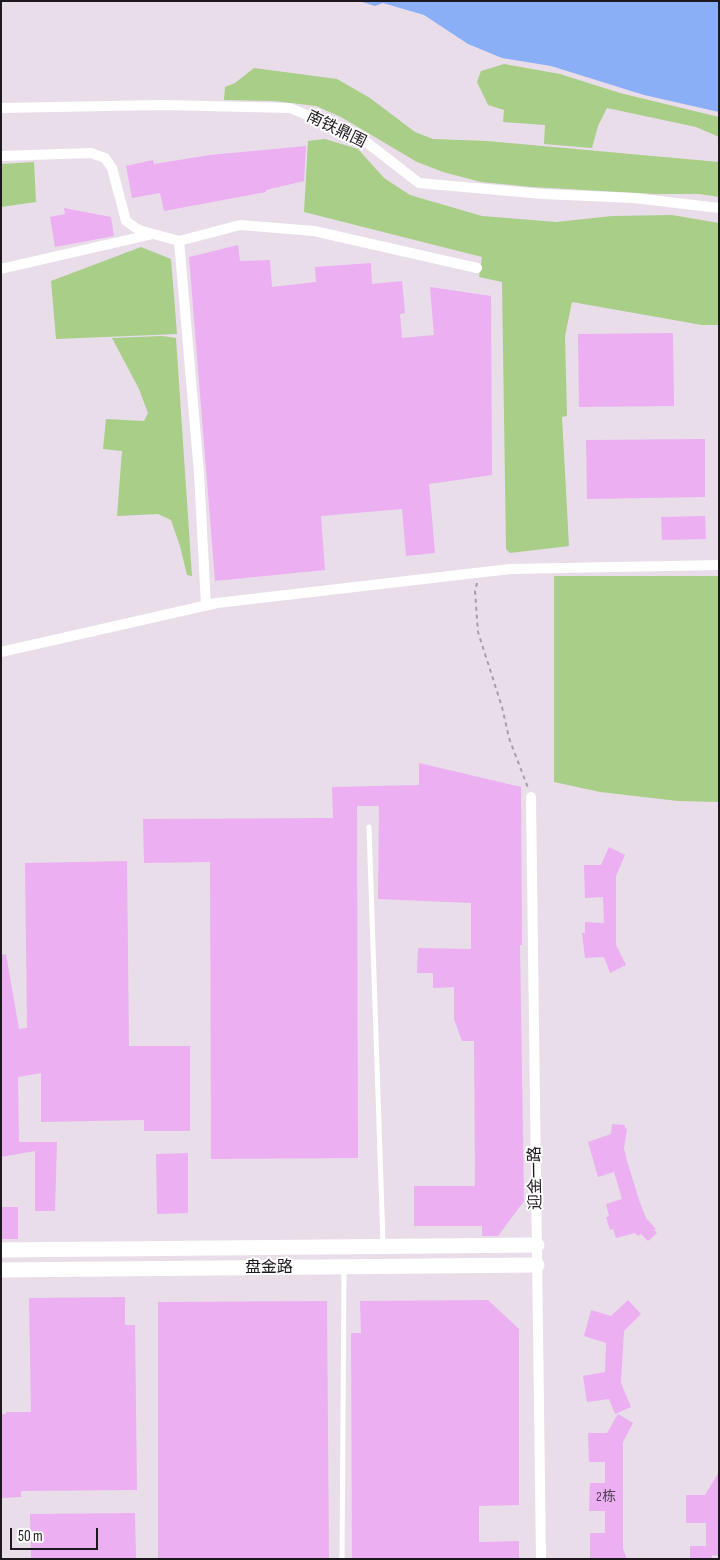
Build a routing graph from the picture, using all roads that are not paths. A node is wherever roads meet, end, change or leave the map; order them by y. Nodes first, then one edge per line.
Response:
1 (1, 108) edge
2 (1, 156) edge
3 (719, 208) edge
4 (152, 234) junction
5 (179, 241) junction
6 (477, 268) dead end
7 (1, 269) edge
8 (719, 565) edge
9 (206, 606) junction
10 (1, 652) edge
11 (531, 797) road end
12 (369, 827) dead end
13 (537, 1245) junction
14 (383, 1246) junction
15 (1, 1250) edge
16 (537, 1265) junction
17 (344, 1268) junction
18 (1, 1270) edge
19 (342, 1559) edge
20 (541, 1559) edge

1 - 3 street, 南铁鼎围
2 - 4 street
4 - 5 street
4 - 7 street
5 - 6 street
5 - 9 street
8 - 9 street
9 - 10 street
11 - 13 street, 迎金一路
12 - 14 lane
13 - 14 street, 盘金路
13 - 16 street, 迎金一路
14 - 15 street, 盘金路
16 - 17 street, 盘金路
16 - 20 street, 迎金一路
17 - 18 street, 盘金路
17 - 19 lane

